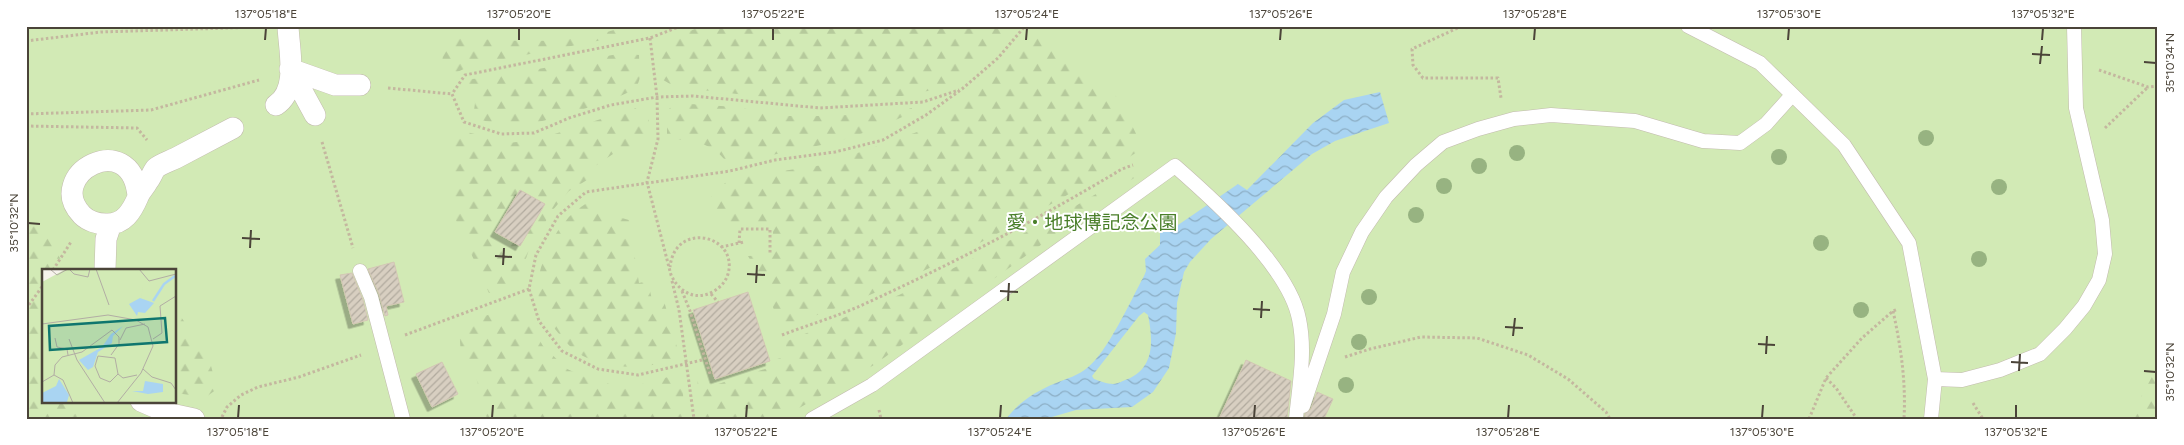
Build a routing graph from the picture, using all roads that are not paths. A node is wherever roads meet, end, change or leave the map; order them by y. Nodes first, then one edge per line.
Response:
1 (288, 26) edge
2 (1688, 26) edge
3 (2074, 26) edge
4 (290, 69) junction
5 (360, 85) road end
6 (1792, 95) junction
7 (276, 104) dead end
8 (315, 114) road end
9 (233, 128) dead end
10 (138, 196) junction
11 (93, 225) junction
12 (105, 269) edge
13 (360, 271) road end
14 (1935, 379) junction
15 (143, 402) edge
16 (194, 419) edge
17 (403, 419) edge
18 (812, 419) edge
19 (1297, 419) edge
20 (1930, 419) edge

1 - 4 street
2 - 6 lane
3 - 14 lane
4 - 5 street
4 - 7 street
4 - 8 street
6 - 14 lane
6 - 19 lane
9 - 10 street
10 - 11 street
10 - 11 street
11 - 12 street
13 - 17 lane
14 - 20 lane
15 - 16 street
18 - 19 lane

